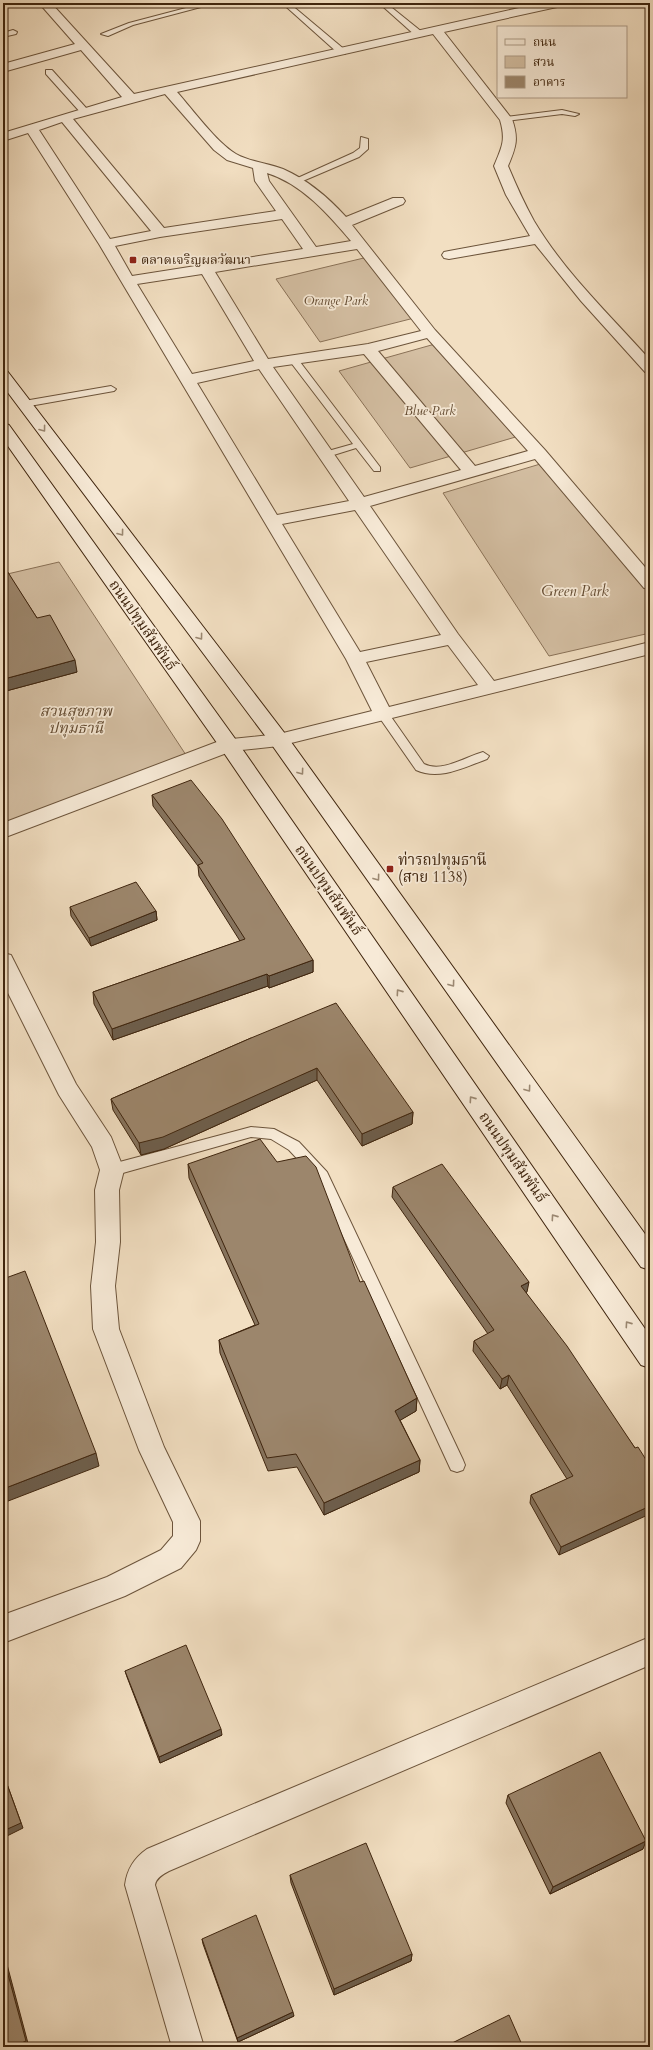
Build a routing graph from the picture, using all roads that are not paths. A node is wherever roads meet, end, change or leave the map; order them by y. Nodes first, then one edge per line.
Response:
1 (10, 3) edge
2 (45, 3) edge
3 (213, 3) edge
4 (285, 3) edge
5 (382, 3) edge
6 (557, 3) edge
7 (3, 6) edge
8 (436, 30) junction
9 (13, 32) dead end
10 (105, 34) dead end
11 (419, 34) junction
12 (3, 35) edge
13 (83, 46) junction
14 (342, 52) junction
15 (3, 68) edge
16 (48, 72) dead end
17 (168, 90) junction
18 (132, 98) junction
19 (84, 111) junction
20 (575, 114) dead end
21 (65, 117) junction
22 (506, 118) junction
23 (31, 127) junction
24 (3, 138) edge
25 (364, 139) dead end
26 (259, 167) junction
27 (295, 181) junction
28 (398, 201) dead end
29 (286, 214) junction
30 (343, 222) junction
31 (160, 233) junction
32 (538, 239) junction
33 (106, 244) junction
34 (361, 244) junction
35 (312, 252) junction
36 (449, 255) dead end
37 (206, 269) junction
38 (129, 281) junction
39 (430, 333) junction
40 (368, 349) junction
41 (294, 360) junction
42 (263, 364) junction
43 (650, 369) edge
44 (3, 376) edge
45 (188, 380) junction
46 (111, 389) dead end
47 (24, 404) junction
48 (3, 428) edge
49 (358, 445) junction
50 (539, 453) junction
51 (324, 455) junction
52 (377, 469) dead end
53 (470, 471) junction
54 (359, 504) junction
55 (272, 521) junction
56 (650, 584) edge
57 (452, 638) junction
58 (650, 648) edge
59 (355, 659) junction
60 (490, 688) junction
61 (383, 714) junction
62 (278, 740) junction
63 (229, 745) junction
64 (483, 756) dead end
65 (3, 831) edge
66 (3, 961) edge
67 (112, 1170) junction
68 (648, 1252) edge
69 (650, 1356) edge
70 (457, 1465) dead end
71 (3, 1629) edge
72 (650, 1651) edge
73 (188, 2047) edge

1 - 7 lane
2 - 13 street
3 - 10 lane
4 - 14 lane
5 - 11 lane
6 - 8 street
8 - 11 street
8 - 22 street
9 - 12 lane
11 - 14 street
13 - 15 street
13 - 18 street
14 - 17 street
16 - 19 lane
17 - 18 street
17 - 26 street
18 - 19 street
19 - 21 street
20 - 22 lane
21 - 23 street
21 - 31 street
22 - 32 street
23 - 24 street
23 - 33 street
25 - 27 lane
26 - 27 street
26 - 29 street
27 - 30 street
28 - 30 street
29 - 31 street
29 - 35 street
30 - 34 street
31 - 33 street
32 - 36 street
32 - 43 street
33 - 38 street
34 - 35 street
34 - 39 street
35 - 37 street
37 - 38 street
37 - 42 street
38 - 45 street
39 - 40 street
39 - 50 street
40 - 41 street
40 - 53 street
41 - 42 street
41 - 49 lane
42 - 45 street
42 - 51 street
44 - 47 street
45 - 55 street
46 - 47 lane
47 -> 62 street
48 - 63 street, ถนนปทุมสัมพันธ์
49 - 51 lane
49 - 52 lane
50 - 53 street
50 - 56 street
51 - 54 street
53 - 54 street
54 - 55 street
54 - 57 street
55 - 59 street
57 - 59 street
57 - 60 street
58 - 60 street
59 - 61 street
60 - 61 street
61 - 62 street
61 - 64 lane
62 - 63 street
62 -> 68 street
63 - 65 street
69 -> 63 street, ถนนปทุมสัมพันธ์
66 - 67 street
67 - 70 lane
67 - 71 street
72 - 73 street

